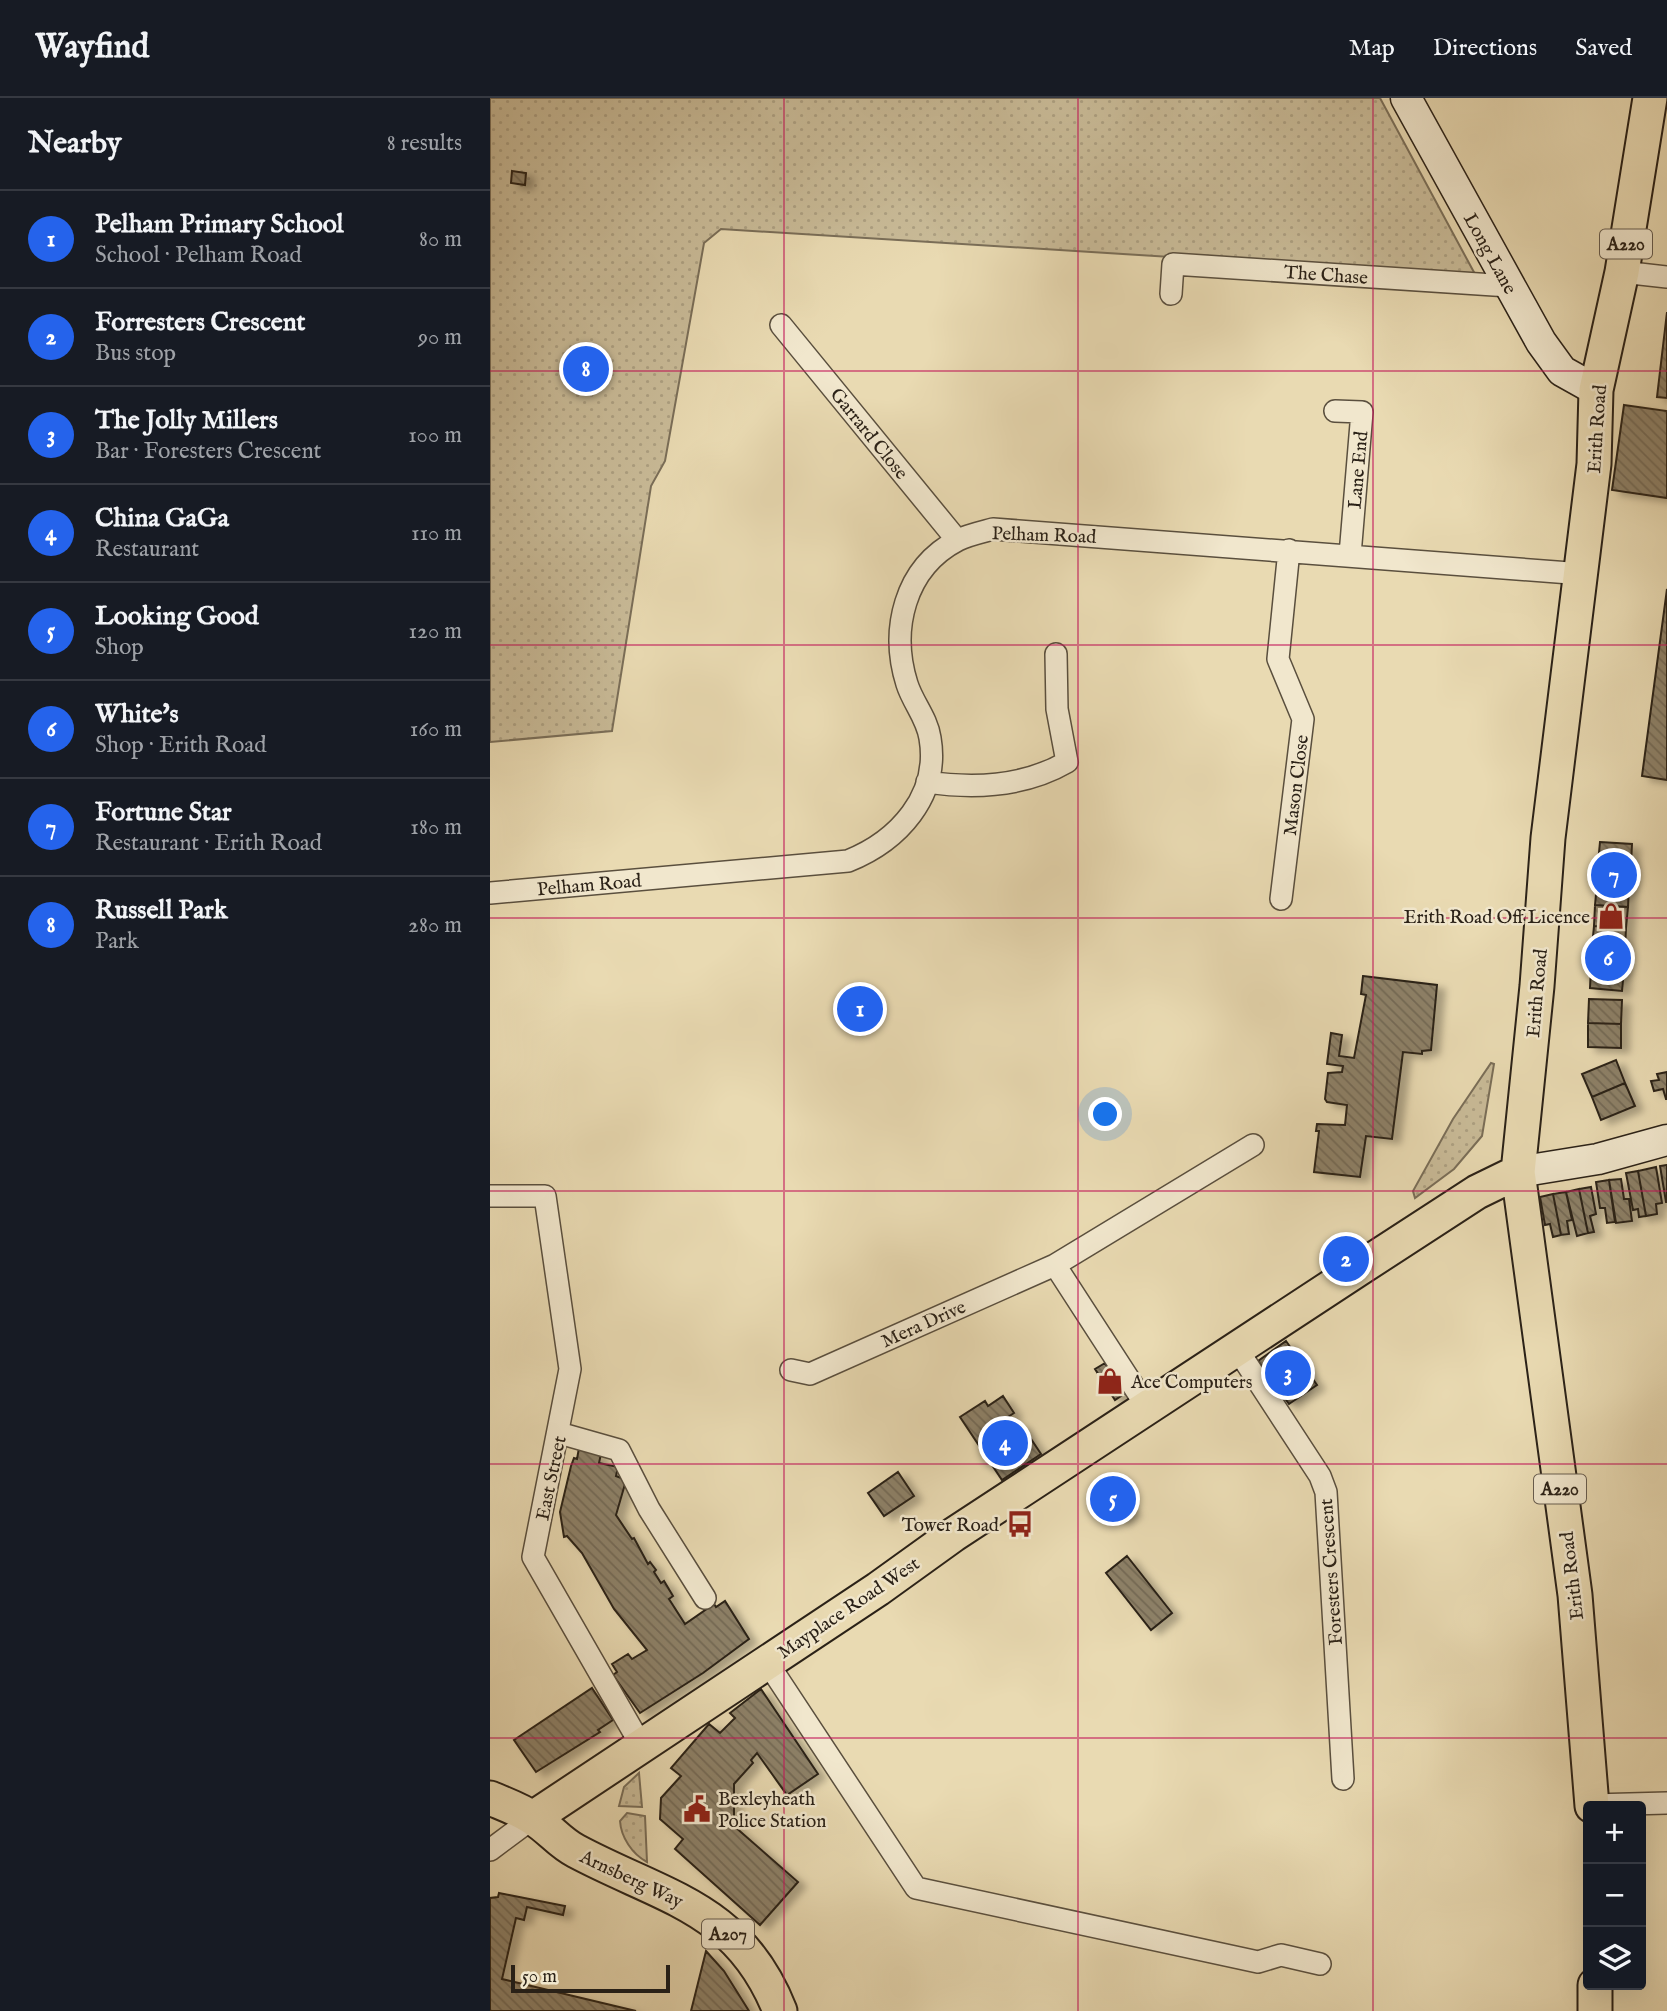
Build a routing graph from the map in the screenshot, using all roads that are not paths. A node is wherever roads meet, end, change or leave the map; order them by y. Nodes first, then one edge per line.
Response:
1 (1406, 98) edge
2 (1650, 98) edge
3 (1622, 272) junction
4 (1667, 277) edge
5 (1509, 286) junction
6 (1171, 294) dead end
7 (781, 325) dead end
8 (1596, 390) junction
9 (1335, 411) dead end
10 (957, 540) junction
11 (1289, 550) junction
12 (1350, 555) junction
13 (1583, 574) junction
14 (1056, 654) dead end
15 (927, 782) junction
16 (490, 892) edge
17 (1281, 899) dead end
18 (1667, 1140) edge
19 (1253, 1145) dead end
20 (1518, 1172) junction
21 (490, 1196) edge
22 (1055, 1265) junction
23 (1237, 1349) junction
24 (791, 1370) dead end
25 (1147, 1408) junction
26 (559, 1433) junction
27 (705, 1598) dead end
28 (767, 1662) junction
29 (639, 1740) junction
30 (1343, 1779) dead end
31 (490, 1798) edge
32 (1592, 1801) edge
33 (1667, 1803) edge
34 (1646, 1804) edge
35 (533, 1818) junction
36 (490, 1849) edge
37 (1320, 1964) dead end
38 (1595, 1990) edge
39 (780, 2011) edge
40 (1595, 2011) edge

1 - 5 street, Long Lane
2 - 3 main road, Erith Road / A220
3 - 4 street
3 - 8 main road, Erith Road / A220
5 - 6 street, The Chase
5 - 8 street, Long Lane
7 - 10 street, Garrard Close
8 - 13 main road, Erith Road / A220
9 - 12 street, Lane End
10 - 11 street, Pelham Road
10 - 15 street, Pelham Road
11 - 12 street, Pelham Road
11 - 17 street, Mason Close
12 - 13 street, Pelham Road
13 - 20 main road, Erith Road / A220
14 - 15 street
15 - 16 street, Pelham Road
18 - 20 street
19 - 22 street, Mera Drive
20 - 23 main road, Mayplace Road West
20 - 32 main road, Erith Road / A220
21 - 26 street, East Street
22 - 24 street, Mera Drive
22 - 25 street
23 - 25 main road, Mayplace Road West
23 - 30 street, Foresters Crescent
25 - 28 main road, Mayplace Road West
26 - 27 street
26 - 29 street, East Street
28 - 29 main road, Mayplace Road West
28 - 37 street
29 - 35 main road, Mayplace Road West
31 - 35 main road, Arnsberg Way
33 - 34 street
35 - 36 street
35 - 39 main road, Arnsberg Way / A207
38 - 40 main road

